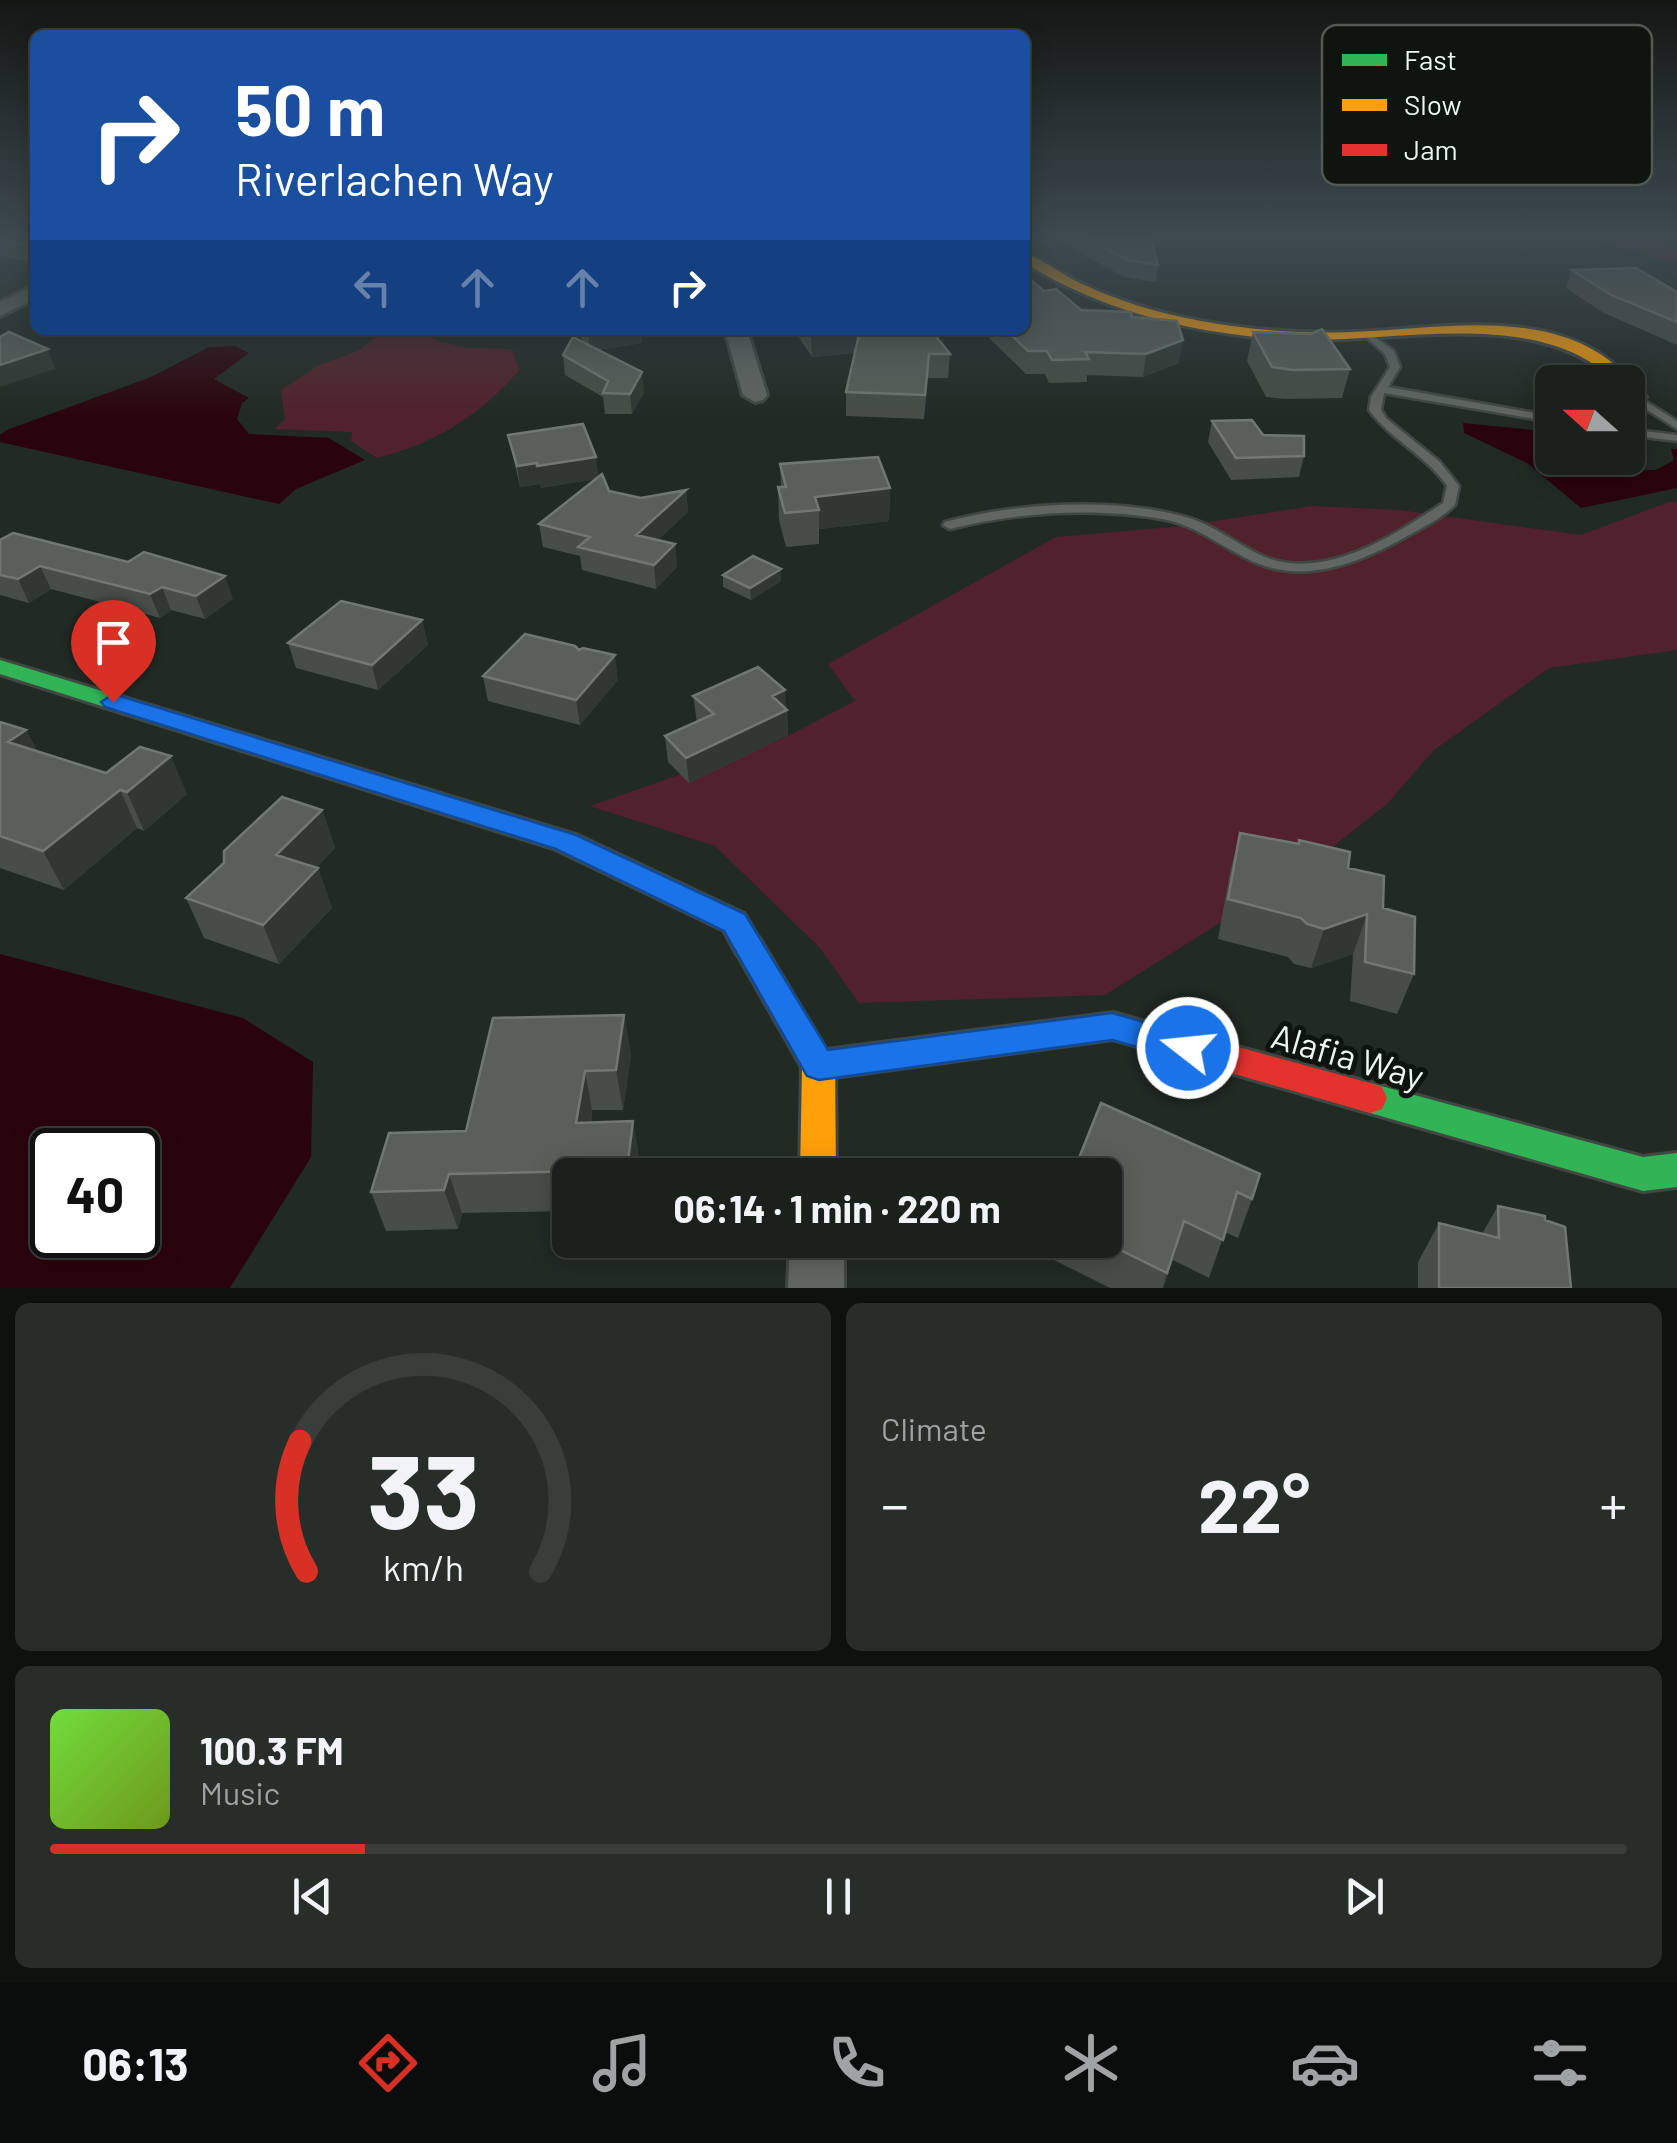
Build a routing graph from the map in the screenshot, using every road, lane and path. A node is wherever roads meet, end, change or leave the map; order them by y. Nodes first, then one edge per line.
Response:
1 (26, 296) edge
2 (1099, 296) edge
3 (0, 310) edge
4 (737, 335) edge
5 (1372, 338) junction
6 (1607, 365) edge
7 (1382, 389) junction
8 (755, 395) dead end
9 (1645, 402) edge
10 (1535, 416) edge
11 (1677, 426) edge
12 (1645, 434) edge
13 (1677, 438) edge
14 (950, 525) dead end
15 (0, 667) edge
16 (819, 1066) junction
17 (818, 1158) edge
18 (1677, 1170) edge
19 (817, 1258) edge
20 (816, 1288) edge

1 - 3 street
2 - 5 street
4 - 8 street
5 - 6 street
5 - 7 lane
7 - 10 lane
7 - 14 lane
9 - 11 lane
12 - 13 lane
15 - 16 street
16 - 17 street
16 - 18 street, Alafia Way
19 - 20 street

